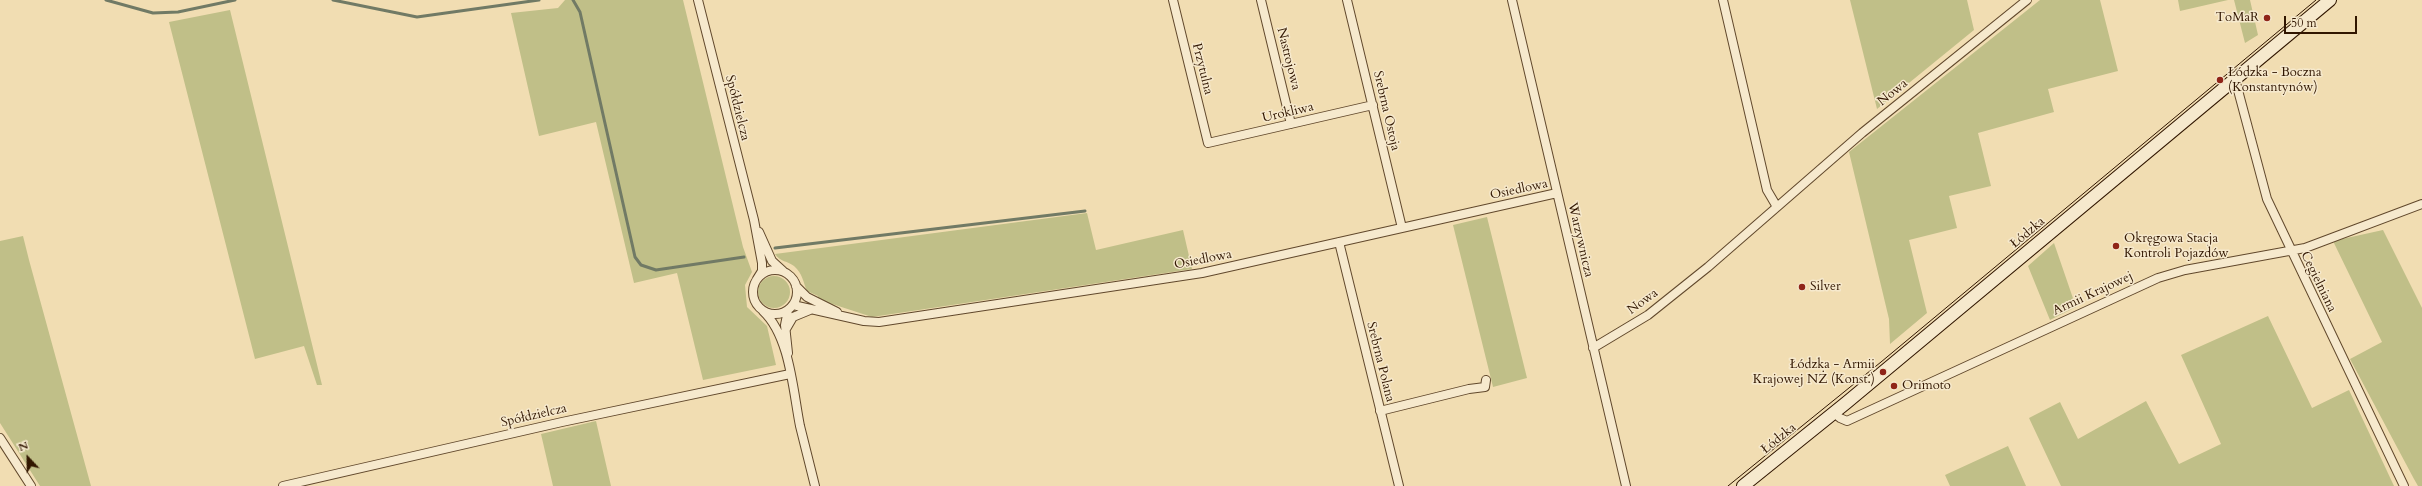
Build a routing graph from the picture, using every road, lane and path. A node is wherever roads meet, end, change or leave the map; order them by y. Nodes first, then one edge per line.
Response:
1 (698, 0) edge
2 (1173, 0) edge
3 (1261, 0) edge
4 (1348, 0) edge
5 (1512, 0) edge
6 (1723, 0) edge
7 (2330, 0) edge
8 (2024, 1) edge
9 (2235, 80) junction
10 (1373, 105) junction
11 (1291, 124) junction
12 (1208, 143) joint
13 (1557, 193) junction
14 (2422, 204) edge
15 (1777, 207) junction
16 (754, 220) junction
17 (1402, 228) junction
18 (1339, 242) junction
19 (2289, 250) junction
20 (786, 273) junction
21 (757, 279) junction
22 (796, 286) junction
23 (790, 307) junction
24 (810, 310) junction
25 (763, 311) junction
26 (848, 317) junction
27 (786, 330) junction
28 (1593, 348) junction
29 (790, 370) junction
30 (1486, 380) dead end
31 (1380, 411) junction
32 (1834, 413) junction
33 (0, 438) edge
34 (31, 486) edge
35 (284, 486) edge
36 (815, 486) edge
37 (1399, 486) edge
38 (1626, 486) edge
39 (1743, 486) edge
40 (2404, 486) edge

1 - 16 street, Spółdzielcza
2 - 12 street, Przytulna
3 - 11 street, Nastrojowa
4 - 10 street, Srebrna Ostoja
5 - 13 street, Warzywnicza
6 - 15 street
7 - 9 main road, Łódzka
8 - 15 street, Nowa
9 - 19 street, Cegielniana
9 - 32 main road, Łódzka
10 - 11 street, Urokliwa
10 - 17 street, Srebrna Ostoja
11 - 12 street, Urokliwa
13 - 17 street, Osiedlowa
13 - 28 street, Warzywnicza
14 - 19 street, Armii Krajowej
15 - 28 street, Nowa
16 - 20 street
16 - 21 street
17 - 18 street, Osiedlowa
18 - 26 street, Osiedlowa
18 - 31 street, Srebrna Polana
19 - 32 street, Armii Krajowej
19 - 40 street, Cegielniana
20 - 21 street
20 - 22 street
21 - 25 street
22 - 23 street
22 - 26 street, Osiedlowa
23 - 24 street, Osiedlowa
23 - 25 street
23 - 27 street
24 - 26 street, Osiedlowa
24 - 27 street
25 - 29 street
27 - 29 street
28 - 38 street, Warzywnicza
29 - 35 street, Spółdzielcza
29 - 36 street
30 - 31 street
31 - 37 street, Srebrna Polana
32 - 39 main road, Łódzka
33 - 34 street

